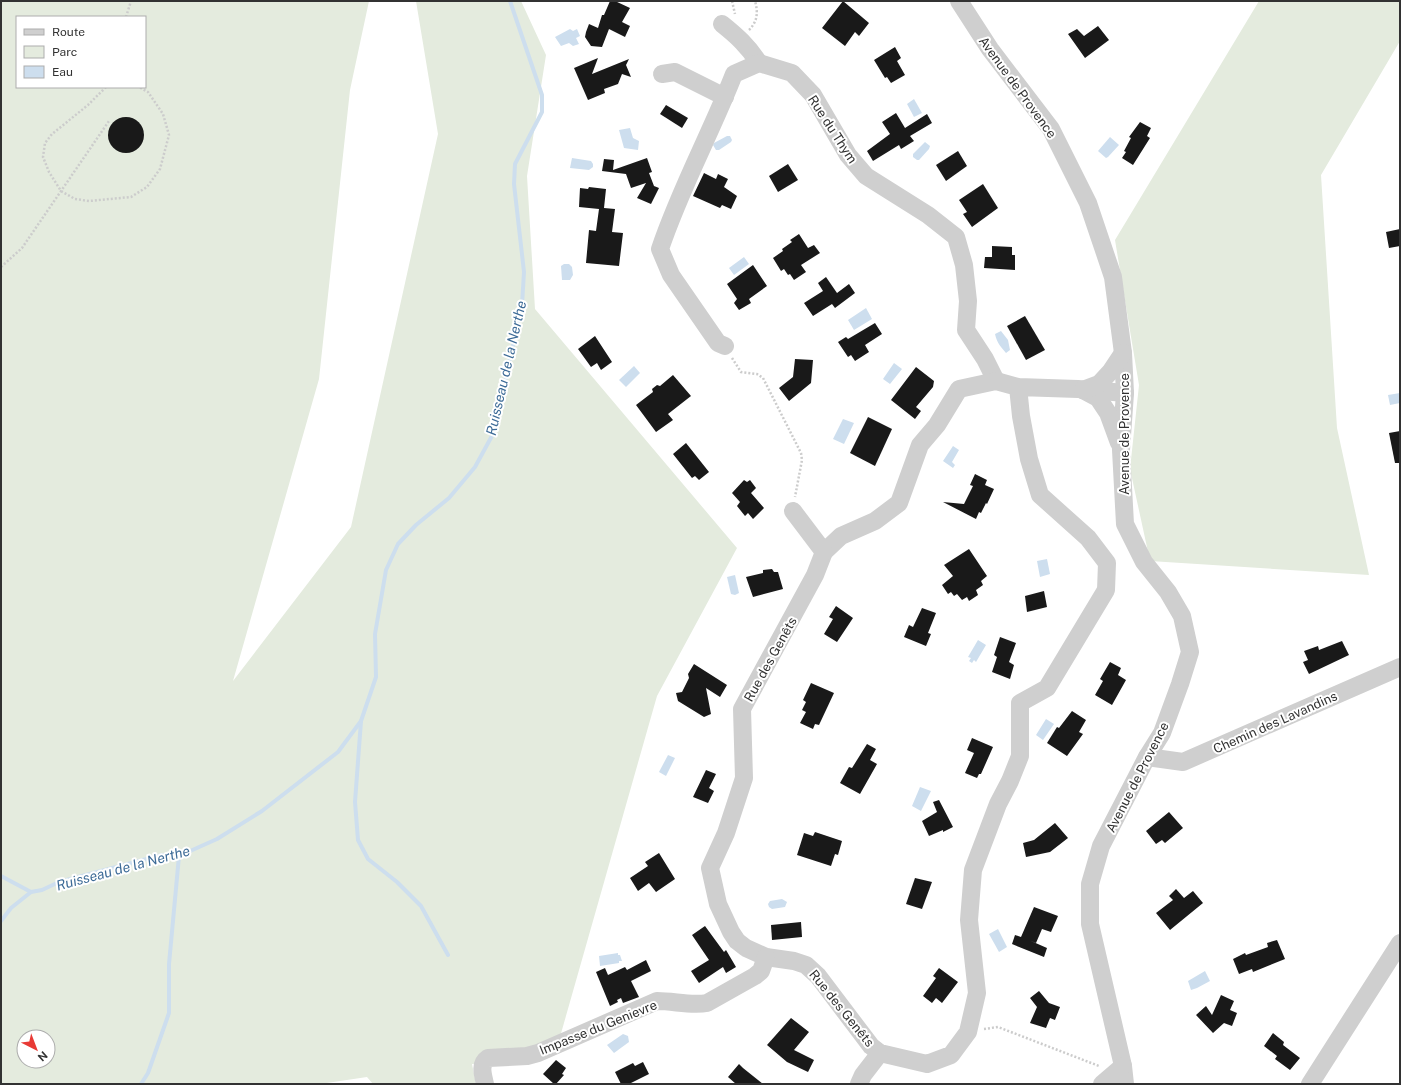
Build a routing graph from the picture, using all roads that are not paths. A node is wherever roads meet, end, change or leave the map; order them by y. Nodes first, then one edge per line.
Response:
1 (959, 1) edge
2 (722, 24) dead end
3 (759, 62) junction
4 (662, 74) dead end
5 (725, 98) junction
6 (725, 346) road end
7 (1123, 353) junction
8 (996, 381) junction
9 (1018, 387) junction
10 (1083, 390) junction
11 (1125, 393) junction
12 (1121, 450) junction
13 (793, 512) road end
14 (824, 552) junction
15 (1400, 667) edge
16 (1147, 757) junction
17 (1400, 942) edge
18 (766, 957) junction
19 (880, 1053) junction
20 (1122, 1074) edge
21 (485, 1084) edge
22 (859, 1084) edge
23 (1102, 1084) edge
24 (1310, 1084) edge

1 - 7 street, Avenue de Provence
2 - 3 street
3 - 5 street
3 - 8 street, Rue du Thym
4 - 5 street
5 - 6 street
7 - 10 street
7 - 11 street, Avenue de Provence
8 - 9 street, Rue des Genêts
8 - 14 street, Rue des Genêts
9 - 10 street, Rue des Genêts
9 - 19 street, Rue des Genêts
10 - 11 street, Rue des Genêts
10 - 12 street
11 - 12 street, Avenue de Provence
12 - 16 street, Avenue de Provence
13 - 14 street
14 - 18 street, Rue des Genêts
15 - 16 street, Chemin des Lavandins
16 - 20 street, Avenue de Provence
17 - 24 street
18 - 19 street, Rue des Genêts
18 - 21 street, Impasse du Genievre
19 - 22 street
20 - 23 street

